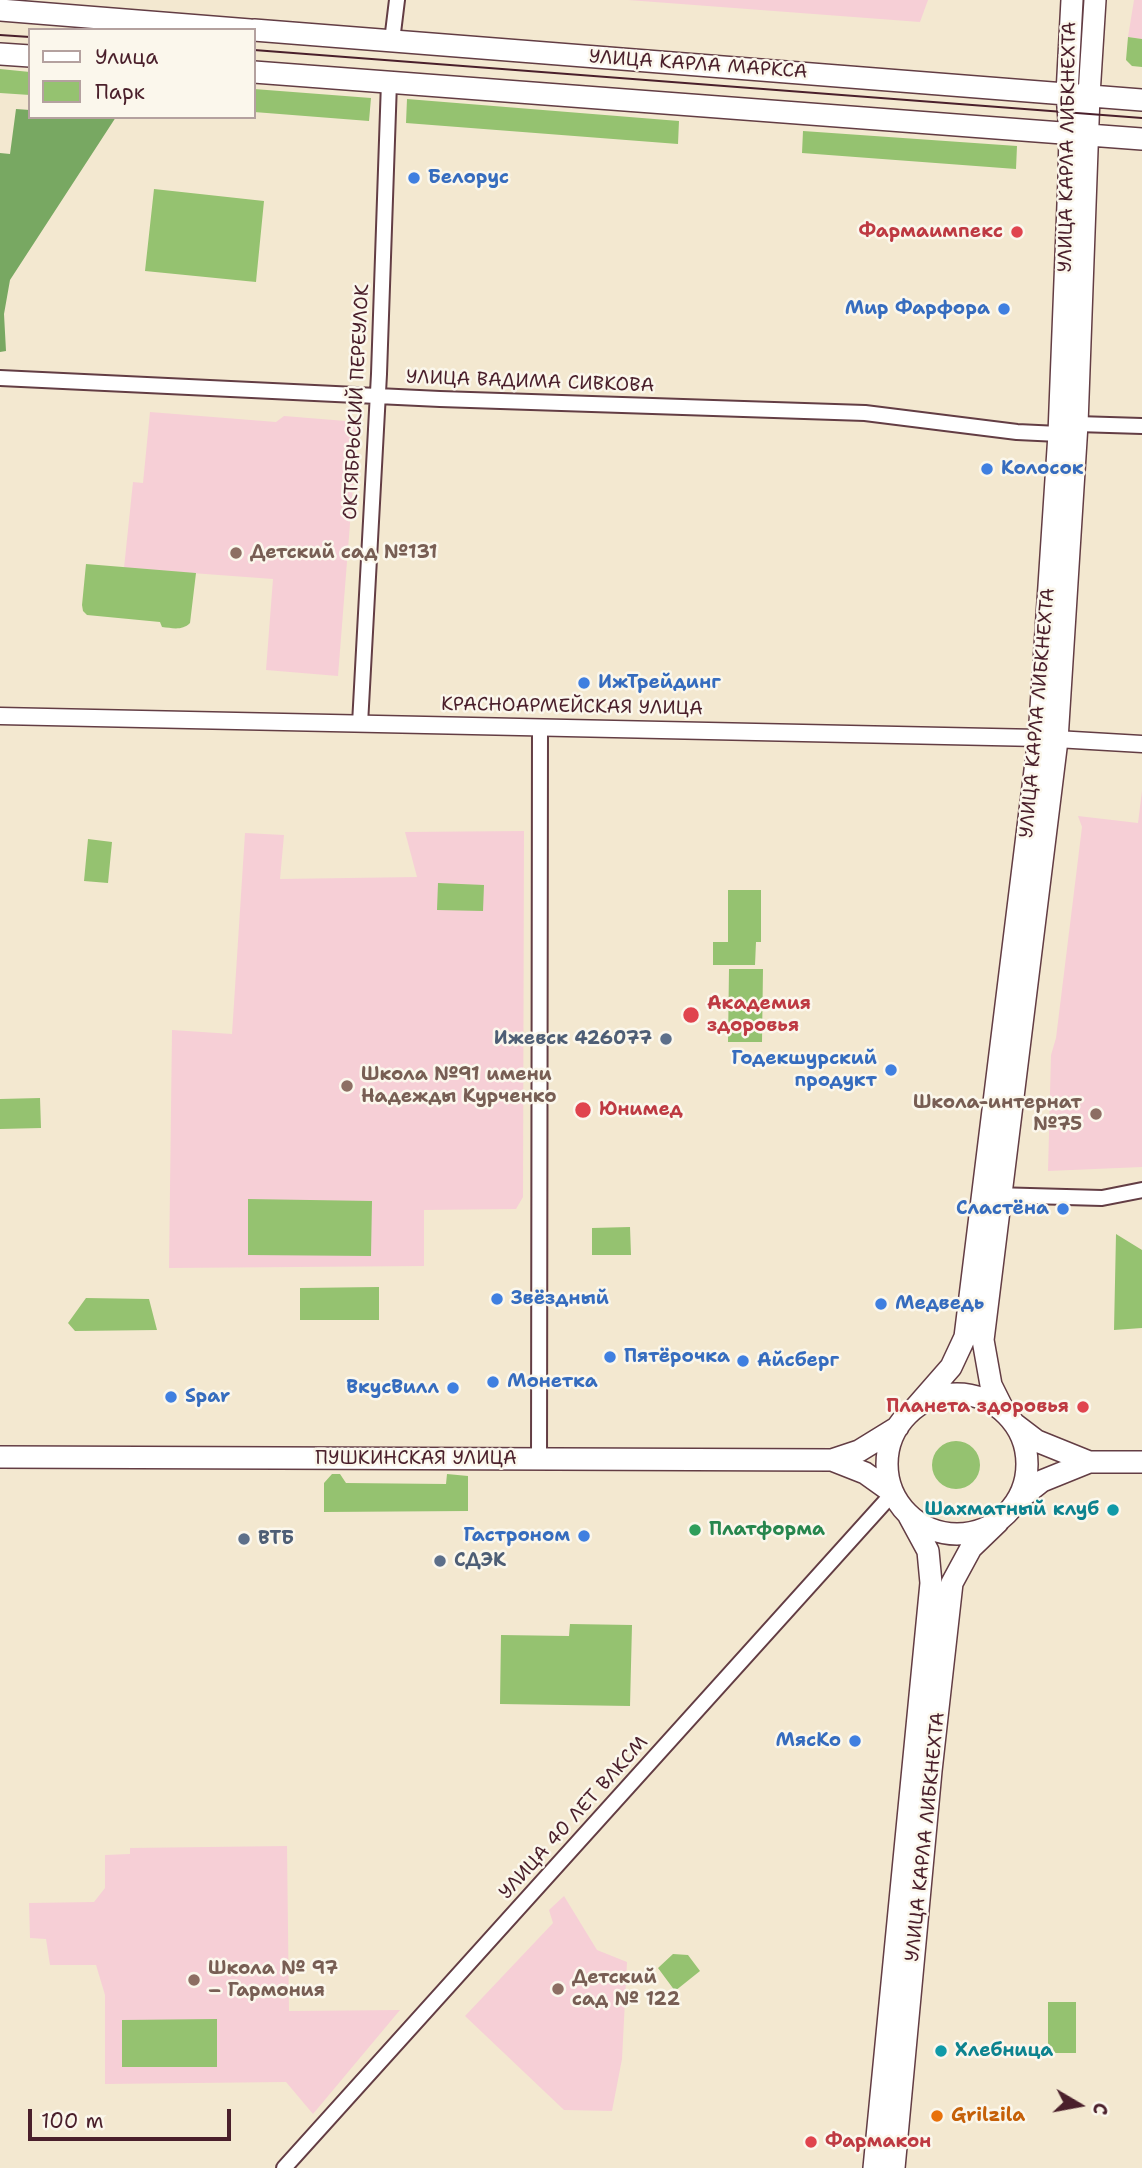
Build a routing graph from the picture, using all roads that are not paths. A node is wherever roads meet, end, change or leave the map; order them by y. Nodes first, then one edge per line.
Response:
1 (397, 0) edge
2 (1072, 0) edge
3 (1095, 0) edge
4 (0, 10) edge
5 (227, 28) edge
6 (256, 30) edge
7 (392, 41) junction
8 (0, 54) edge
9 (28, 56) edge
10 (256, 72) edge
11 (389, 82) junction
12 (1067, 94) junction
13 (1089, 95) junction
14 (1142, 100) edge
15 (1079, 133) junction
16 (1142, 139) edge
17 (0, 378) edge
18 (377, 396) junction
19 (1142, 426) edge
20 (1068, 429) junction
21 (0, 716) edge
22 (360, 724) junction
23 (540, 728) junction
24 (1048, 739) junction
25 (1142, 744) edge
26 (1142, 1190) edge
27 (993, 1195) junction
28 (989, 1219) junction
29 (916, 1407) junction
30 (1010, 1418) junction
31 (898, 1427) junction
32 (0, 1457) edge
33 (539, 1459) junction
34 (832, 1460) junction
35 (1089, 1462) junction
36 (1142, 1462) edge
37 (893, 1493) junction
38 (1017, 1502) junction
39 (909, 1516) junction
40 (998, 1522) junction
41 (284, 2168) edge
42 (874, 2168) edge
43 (894, 2168) edge

1 - 7 street
2 - 12 main road, УЛИЦА КАРЛА ЛИБКНЕХТА
3 - 13 main road, УЛИЦА КАРЛА ЛИБКНЕХТА
4 - 5 main road, УЛИЦА КАРЛА МАРКСА
6 - 7 main road, УЛИЦА КАРЛА МАРКСА
7 - 12 main road, УЛИЦА КАРЛА МАРКСА
8 - 9 main road
10 - 11 main road, УЛИЦА КАРЛА МАРКСА
11 - 15 main road, УЛИЦА КАРЛА МАРКСА
11 - 18 street, ОКТЯБРЬСКИЙ ПЕРЕУЛОК
12 - 13 main road, УЛИЦА КАРЛА МАРКСА
12 - 15 main road, УЛИЦА КАРЛА ЛИБКНЕХТА
13 - 14 main road, УЛИЦА КАРЛА МАРКСА
13 - 15 main road, УЛИЦА КАРЛА ЛИБКНЕХТА
15 - 16 main road, УЛИЦА КАРЛА МАРКСА
15 - 20 main road, УЛИЦА КАРЛА ЛИБКНЕХТА
17 - 18 street, УЛИЦА ВАДИМА СИВКОВА
18 - 20 street, УЛИЦА ВАДИМА СИВКОВА
18 - 22 street, ОКТЯБРЬСКИЙ ПЕРЕУЛОК
19 - 20 street, УЛИЦА ВАДИМА СИВКОВА
20 - 24 main road, УЛИЦА КАРЛА ЛИБКНЕХТА
21 - 22 street, КРАСНОАРМЕЙСКАЯ УЛИЦА
22 - 23 street, КРАСНОАРМЕЙСКАЯ УЛИЦА
23 - 24 street, КРАСНОАРМЕЙСКАЯ УЛИЦА
23 - 33 street
24 - 25 street, КРАСНОАРМЕЙСКАЯ УЛИЦА
24 - 27 main road, УЛИЦА КАРЛА ЛИБКНЕХТА
26 - 27 street
27 - 28 main road, УЛИЦА КАРЛА ЛИБКНЕХТА
28 - 29 main road, УЛИЦА КАРЛА ЛИБКНЕХТА
28 - 30 main road, УЛИЦА КАРЛА ЛИБКНЕХТА
29 - 30 main road
29 - 31 main road
30 - 35 main road
30 - 38 main road
31 - 34 main road, ПУШКИНСКАЯ УЛИЦА
31 - 37 main road
32 - 33 main road, ПУШКИНСКАЯ УЛИЦА
33 - 34 main road, ПУШКИНСКАЯ УЛИЦА
34 - 37 main road, ПУШКИНСКАЯ УЛИЦА
35 - 36 main road
35 - 38 main road
37 - 39 main road
37 - 41 street, УЛИЦА 40 ЛЕТ ВЛКСМ
38 - 40 main road
39 - 40 main road
39 - 42 main road, УЛИЦА КАРЛА ЛИБКНЕХТА
40 - 43 main road, УЛИЦА КАРЛА ЛИБКНЕХТА

